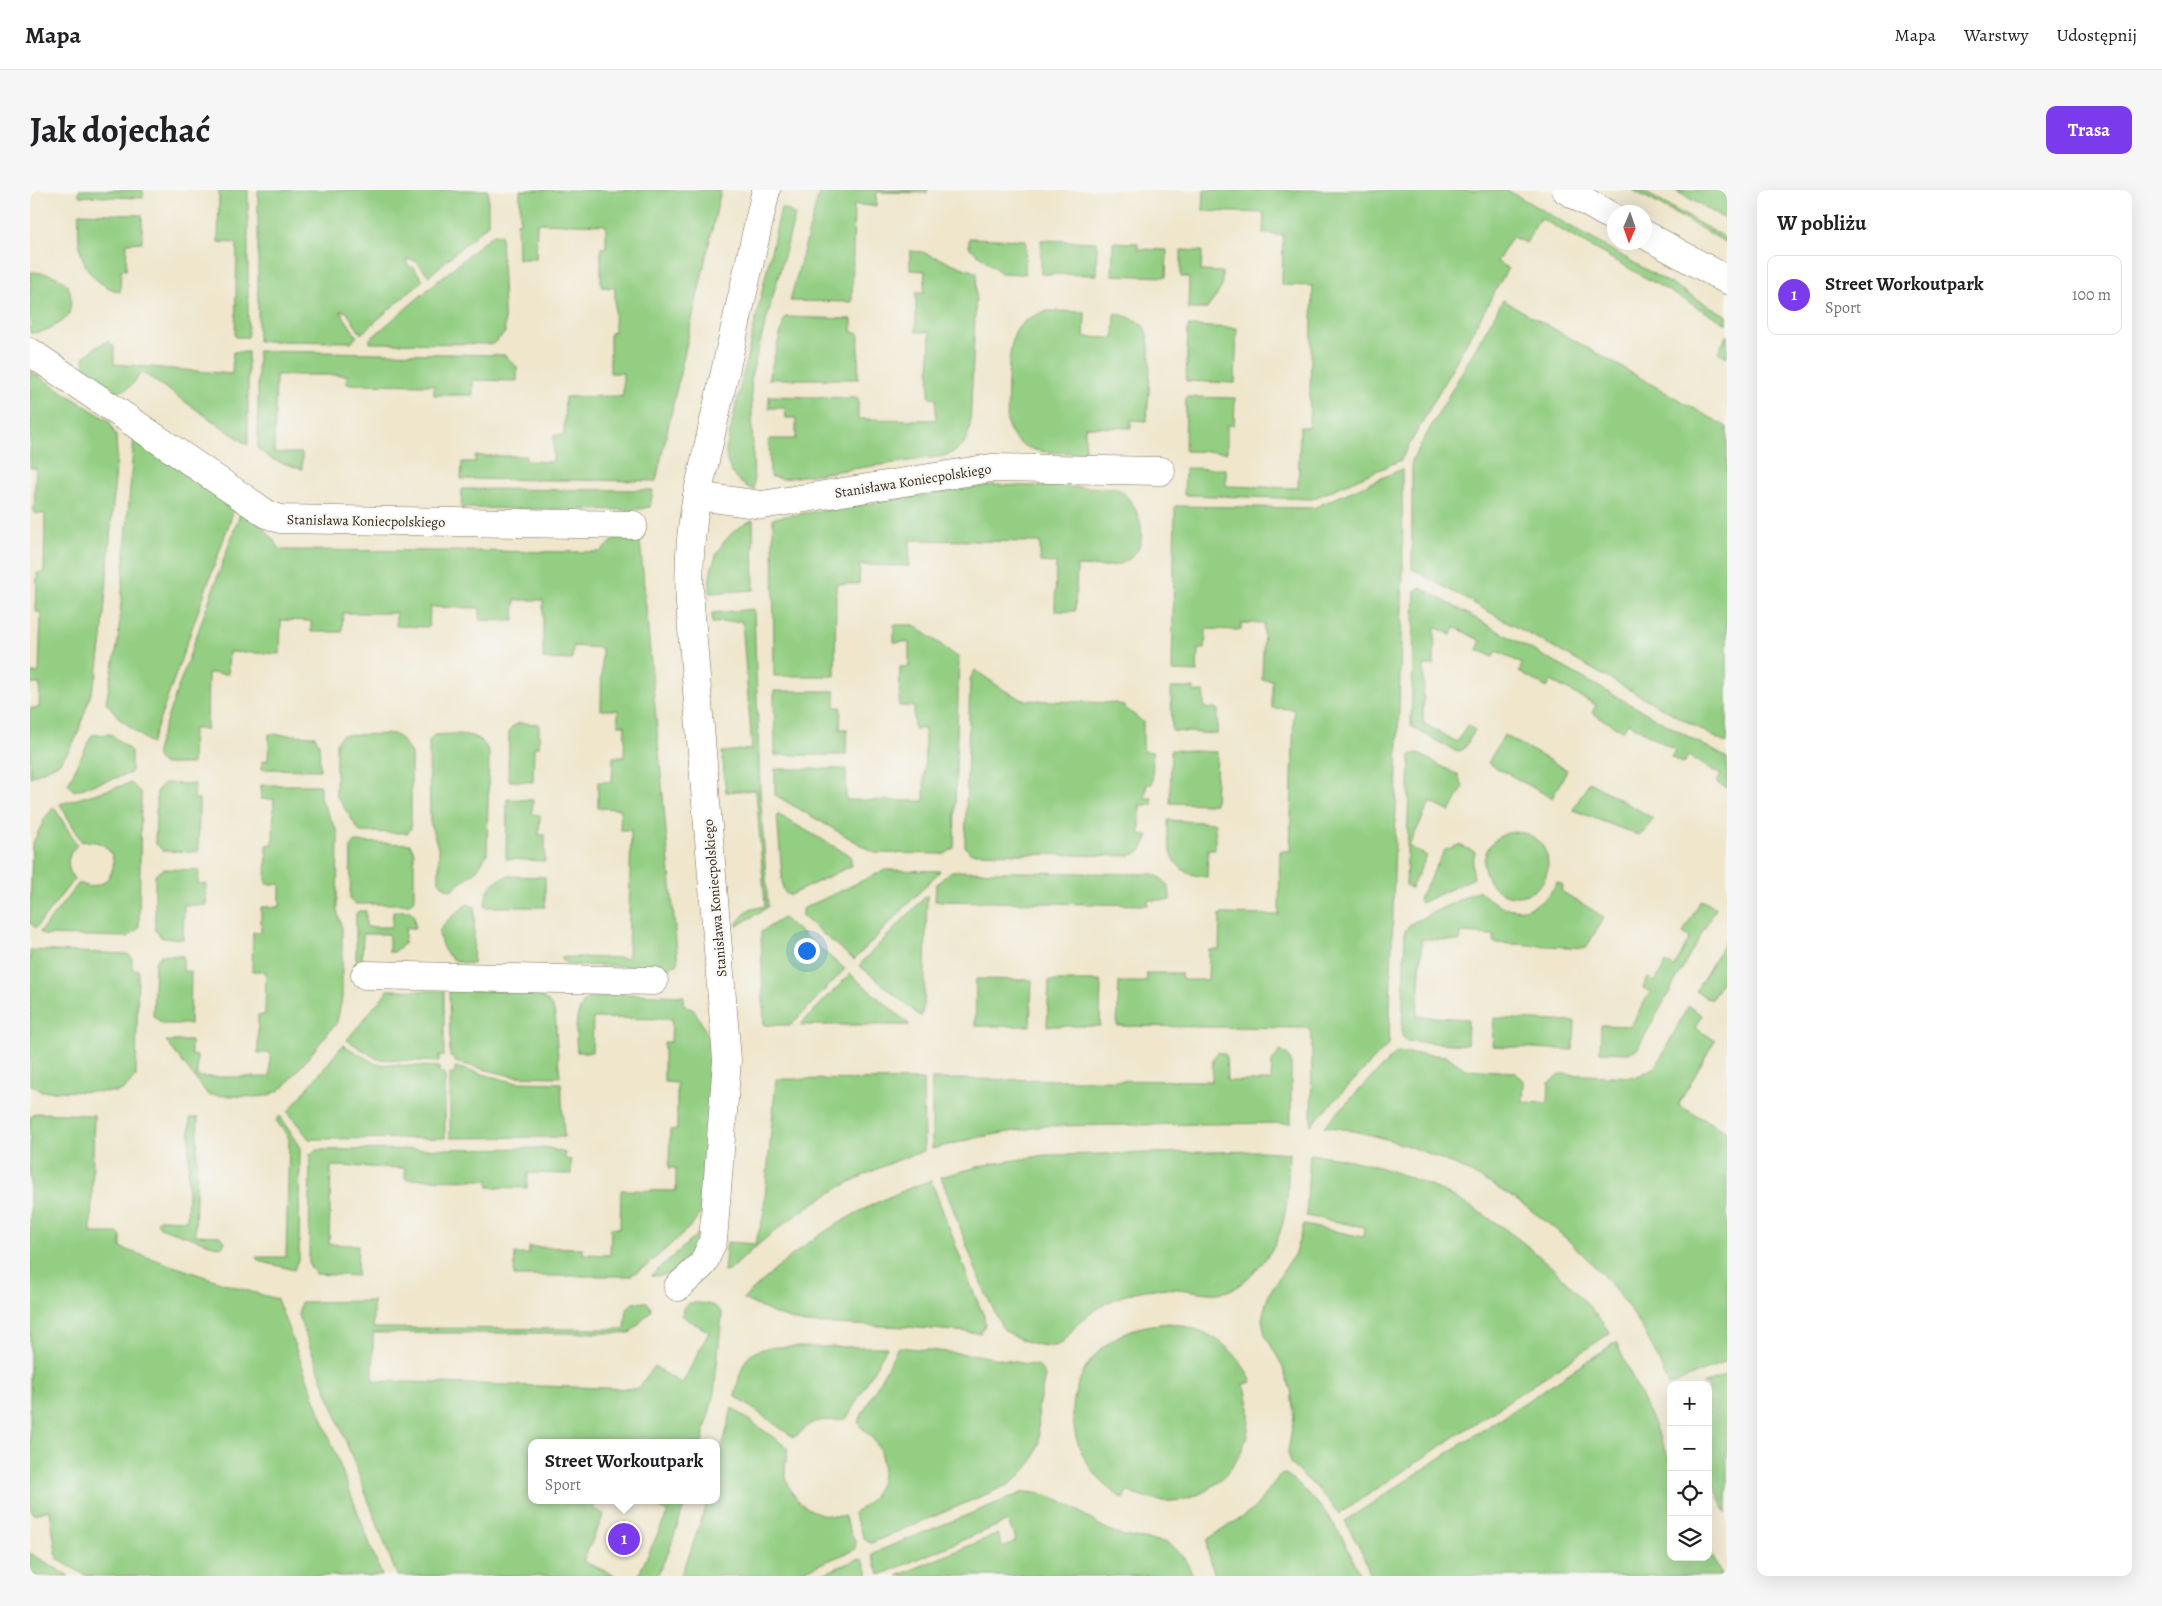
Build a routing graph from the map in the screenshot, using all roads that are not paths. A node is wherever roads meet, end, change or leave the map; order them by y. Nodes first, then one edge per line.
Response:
1 (766, 190) edge
2 (1566, 190) edge
3 (1607, 214) edge
4 (1652, 238) edge
5 (1727, 280) edge
6 (30, 352) edge
7 (1161, 471) dead end
8 (697, 496) junction
9 (633, 525) dead end
10 (365, 975) dead end
11 (654, 981) dead end
12 (678, 1287) dead end

1 - 8 street, Stanisława Koniecpolskiego
2 - 3 street
4 - 5 street
6 - 9 street, Stanisława Koniecpolskiego
7 - 8 street, Stanisława Koniecpolskiego
8 - 12 street, Stanisława Koniecpolskiego
10 - 11 street

